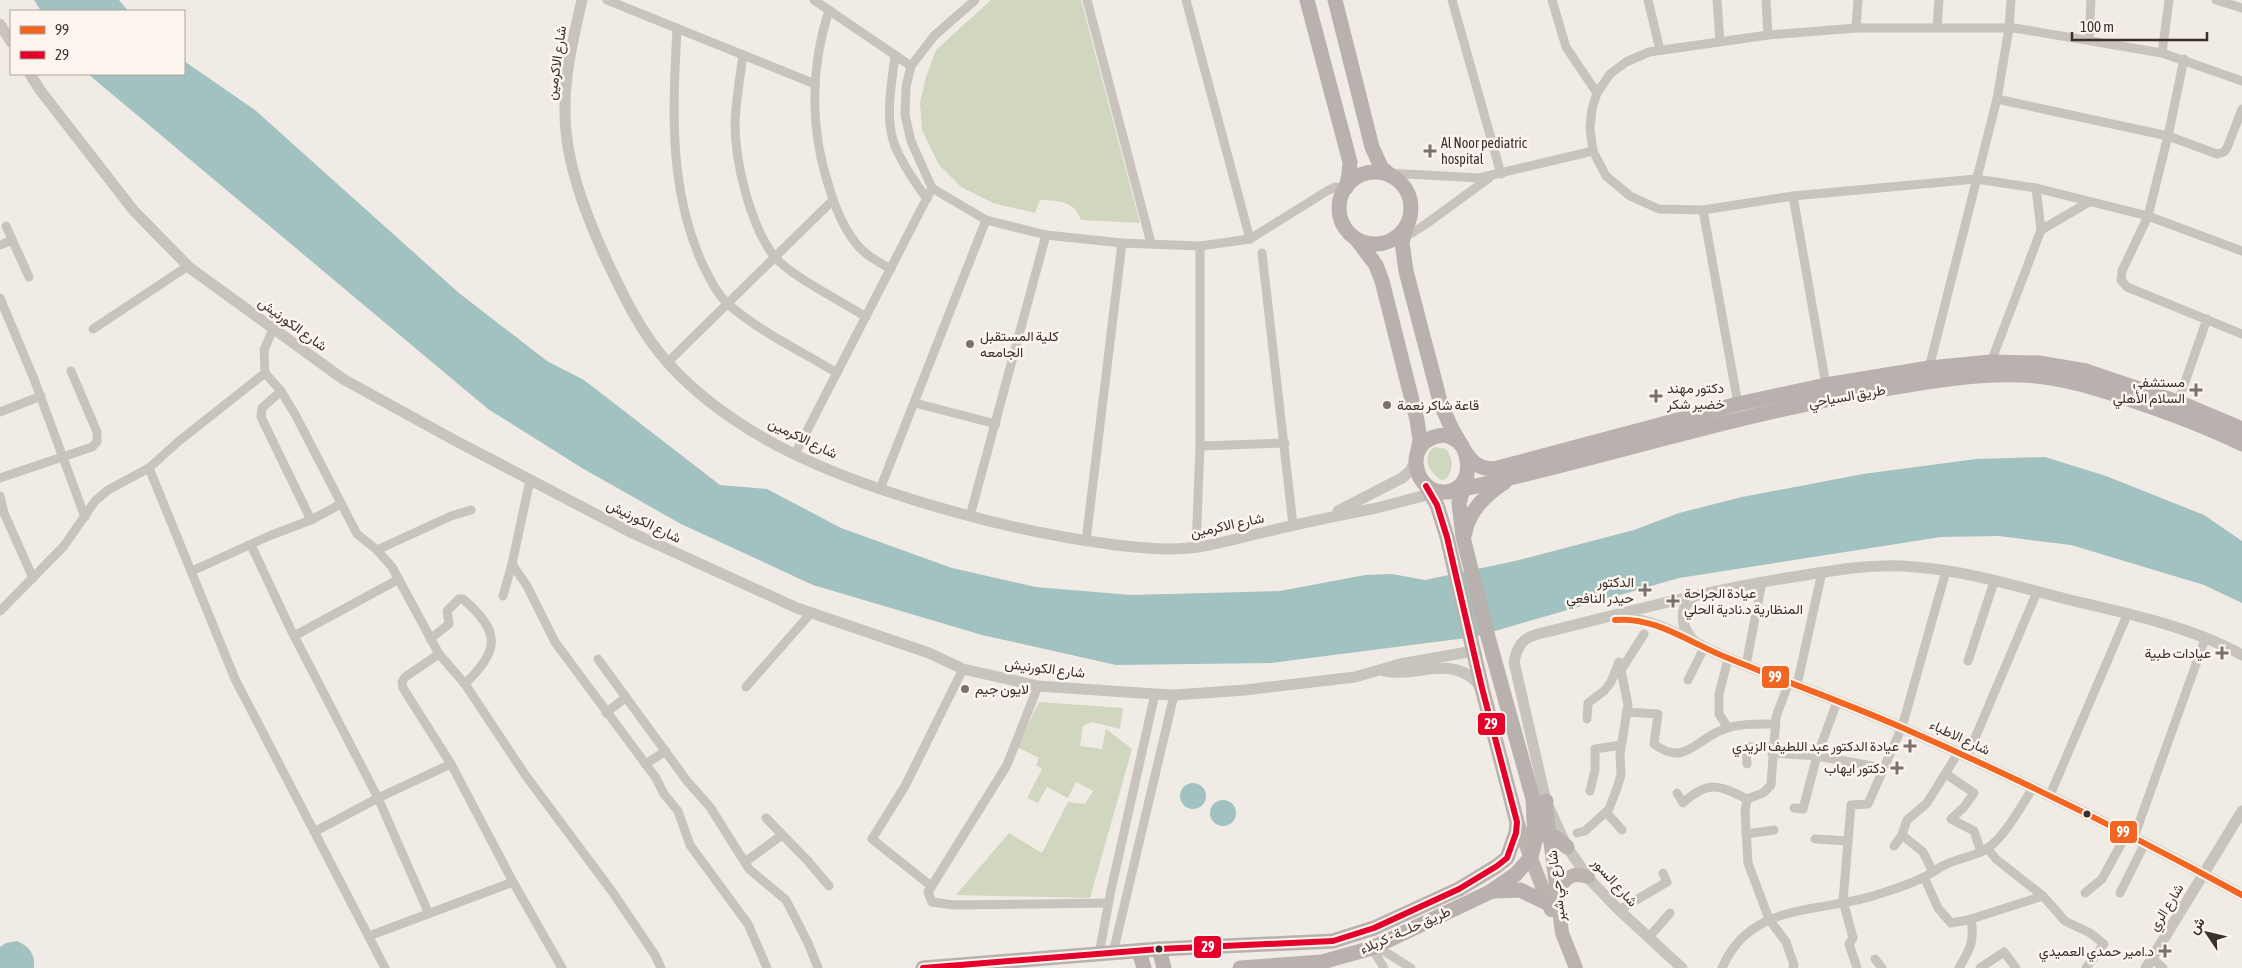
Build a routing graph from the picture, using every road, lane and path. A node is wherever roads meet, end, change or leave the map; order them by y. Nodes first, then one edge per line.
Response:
1 (582, 0) edge
2 (608, 0) edge
3 (814, 0) edge
4 (976, 0) edge
5 (1087, 0) edge
6 (1186, 0) edge
7 (1307, 0) edge
8 (1335, 0) edge
9 (1452, 0) edge
10 (1552, 0) edge
11 (1648, 0) edge
12 (1716, 0) edge
13 (1766, 0) edge
14 (1858, 0) edge
15 (1939, 0) edge
16 (2011, 0) edge
17 (2091, 0) edge
18 (2168, 0) edge
19 (2216, 0) edge
20 (2242, 8) edge
21 (829, 10) junction
22 (0, 24) edge
23 (1937, 27) junction
24 (677, 28) junction
25 (1856, 28) junction
26 (2009, 28) junction
27 (1768, 35) junction
28 (2089, 39) junction
29 (10, 40) edge
30 (1720, 42) junction
31 (1660, 50) junction
32 (2162, 52) junction
33 (743, 55) junction
34 (894, 55) junction
35 (2184, 59) junction
36 (911, 66) junction
37 (31, 75) edge
38 (2241, 78) edge
39 (815, 84) junction
40 (1598, 93) junction
41 (1998, 99) junction
42 (2242, 109) edge
43 (2168, 136) junction
44 (1592, 151) junction
45 (1388, 175) junction
46 (1497, 175) junction
47 (1976, 179) junction
48 (932, 188) junction
49 (1346, 188) junction
50 (2036, 188) junction
51 (1792, 196) junction
52 (927, 199) junction
53 (833, 200) junction
54 (2089, 202) junction
55 (1703, 210) junction
56 (2148, 216) junction
57 (986, 220) junction
58 (6, 226) dead end
59 (2042, 230) junction
60 (1405, 232) junction
61 (1046, 235) junction
62 (1250, 239) junction
63 (1356, 239) junction
64 (12, 240) junction
65 (1122, 243) junction
66 (1151, 243) junction
67 (0, 245) edge
68 (1200, 246) junction
69 (2242, 251) edge
70 (1262, 253) dead end
71 (775, 257) junction
72 (188, 266) junction
73 (891, 269) junction
74 (30, 278) dead end
75 (0, 298) edge
76 (728, 303) junction
77 (866, 317) junction
78 (2207, 319) junction
79 (93, 329) dead end
80 (273, 329) junction
81 (2242, 334) edge
82 (668, 362) junction
83 (1991, 362) junction
84 (1929, 368) junction
85 (71, 371) dead end
86 (2049, 371) junction
87 (265, 372) junction
88 (837, 373) junction
89 (2068, 374) junction
90 (1826, 385) junction
91 (1848, 388) junction
92 (281, 391) junction
93 (41, 396) junction
94 (1791, 400) junction
95 (915, 402) junction
96 (2178, 402) junction
97 (1738, 404) junction
98 (0, 412) edge
99 (996, 424) junction
100 (2242, 429) edge
101 (1285, 443) junction
102 (2242, 444) edge
103 (1200, 446) junction
104 (1463, 448) junction
105 (795, 454) junction
106 (1417, 455) junction
107 (62, 457) junction
108 (149, 468) junction
109 (1518, 476) junction
110 (0, 478) edge
111 (530, 480) junction
112 (1447, 488) junction
113 (880, 489) junction
114 (0, 496) edge
115 (341, 504) junction
116 (471, 510) dead end
117 (2, 514) edge
118 (970, 516) junction
119 (85, 517) junction
120 (1323, 518) junction
121 (311, 520) junction
122 (1293, 525) junction
123 (1086, 541) junction
124 (251, 545) junction
125 (1196, 548) junction
126 (1466, 549) junction
127 (377, 550) junction
128 (512, 564) junction
129 (192, 571) junction
130 (1946, 571) junction
131 (1822, 572) junction
132 (33, 578) junction
133 (398, 579) junction
134 (1762, 582) junction
135 (1994, 582) junction
136 (2037, 592) junction
137 (1695, 595) junction
138 (503, 596) dead end
139 (0, 611) edge
140 (811, 613) junction
141 (2128, 613) junction
142 (1590, 621) junction
143 (1644, 634) dead end
144 (294, 636) junction
145 (430, 639) junction
146 (2205, 639) junction
147 (1473, 646) junction
148 (1700, 646) junction
149 (1633, 649) junction
150 (439, 654) junction
151 (2242, 655) edge
152 (598, 659) dead end
153 (1728, 659) junction
154 (1968, 661) dead end
155 (1746, 665) junction
156 (962, 669) junction
157 (1380, 670) junction
158 (1688, 680) dead end
159 (465, 684) junction
160 (1793, 684) junction
161 (1038, 686) junction
162 (746, 687) dead end
163 (1482, 688) junction
164 (1155, 694) junction
165 (1174, 694) junction
166 (626, 697) junction
167 (1837, 702) junction
168 (1626, 712) junction
169 (606, 713) junction
170 (1587, 718) dead end
171 (1776, 724) junction
172 (1902, 727) junction
173 (1728, 728) junction
174 (1621, 744) junction
175 (1772, 750) junction
176 (666, 751) junction
177 (1963, 755) junction
178 (1817, 756) junction
179 (451, 764) junction
180 (645, 764) junction
181 (1747, 764) dead end
182 (1883, 768) junction
183 (1946, 774) junction
184 (2033, 788) junction
185 (1590, 791) dead end
186 (1677, 793) dead end
187 (2050, 795) junction
188 (378, 798) junction
189 (1747, 799) junction
190 (1546, 801) junction
191 (1794, 808) dead end
192 (1606, 812) junction
193 (2242, 812) edge
194 (1535, 816) junction
195 (766, 818) dead end
196 (1518, 822) junction
197 (1622, 830) dead end
198 (1774, 830) dead end
199 (314, 832) junction
200 (1577, 833) dead end
201 (1746, 834) junction
202 (782, 835) junction
203 (1902, 835) junction
204 (2131, 835) junction
205 (1815, 838) dead end
206 (1848, 841) junction
207 (1535, 842) junction
208 (2145, 843) junction
209 (1567, 846) junction
210 (1894, 846) dead end
211 (1984, 850) junction
212 (1507, 858) junction
213 (745, 862) junction
214 (1663, 872) dead end
215 (1933, 872) junction
216 (2204, 874) junction
217 (1588, 877) junction
218 (1924, 877) junction
219 (513, 882) junction
220 (829, 886) dead end
221 (931, 886) junction
222 (1490, 892) junction
223 (2120, 893) dead end
224 (2085, 894) dead end
225 (2242, 895) edge
226 (2043, 896) junction
227 (1553, 898) junction
228 (1108, 903) junction
229 (1844, 903) junction
230 (1619, 910) junction
231 (1670, 913) dead end
232 (429, 914) junction
233 (1769, 919) junction
234 (1971, 919) junction
235 (369, 936) junction
236 (1648, 937) junction
237 (1374, 947) junction
238 (1107, 948) junction
239 (1159, 949) junction
240 (1139, 951) junction
241 (1875, 959) dead end
242 (2149, 963) edge
243 (1275, 967) edge
244 (385, 968) edge
245 (562, 968) edge
246 (661, 968) edge
247 (767, 968) edge
248 (818, 968) edge
249 (923, 968) edge
250 (1144, 968) edge
251 (1164, 968) edge
252 (1240, 968) edge
253 (1384, 968) edge
254 (1410, 968) edge
255 (1576, 968) edge
256 (1682, 968) edge
257 (1722, 968) edge
258 (1793, 968) edge
259 (1857, 968) edge
260 (1882, 968) edge
261 (1960, 968) edge
262 (1980, 968) edge
263 (2016, 968) edge
264 (2086, 968) edge
265 (2163, 968) edge

1 - 82 street, شارع الاكرمين
2 - 24 street
3 - 21 street
4 - 36 street
5 - 66 street
6 - 62 street
7 - 49 main road
8 - 45 main road
9 - 46 street
10 - 40 street
11 - 31 street
12 - 30 street
13 - 27 street
14 - 25 street
15 - 23 street
16 - 26 street
17 - 28 street
18 - 32 street
19 - 20 street
21 - 34 street
21 - 39 street
22 - 29 street
23 - 25 street
23 - 26 street
24 - 33 street
24 - 76 street
25 - 27 street
26 - 28 street
26 - 41 street
27 - 30 street
28 - 32 street
30 - 31 street
31 - 40 street
32 - 35 street
33 - 39 street
33 - 71 street
34 - 36 street
34 - 52 street
35 - 38 street
35 - 43 street
36 - 48 street
37 - 72 street, شارع الكورنيش
39 - 53 street
40 - 44 street
41 - 43 street
41 - 47 street
42 - 43 street
43 - 56 street
44 - 46 street
44 - 55 street
45 - 46 street
45 - 49 main road
45 - 60 main road
46 - 60 street
47 - 50 street
47 - 51 street
47 - 84 street
48 - 52 street
48 - 57 street
49 - 62 street
49 - 63 main road
50 - 54 street
50 - 59 street
51 - 55 street
51 - 90 street
52 - 73 street
53 - 71 street
53 - 73 street
54 - 56 street
54 - 59 street
55 - 97 street
56 - 69 street
56 - 78 street
57 - 61 street
57 - 95 street
58 - 64 street
59 - 83 street
60 - 63 main road
60 - 104 main road
61 - 65 street
61 - 99 street
62 - 68 street
63 - 106 main road
64 - 67 street
64 - 74 street
65 - 66 street
65 - 123 street
66 - 68 street
68 - 103 street
70 - 101 street
71 - 76 street
71 - 77 street
72 - 79 street
72 - 80 street, شارع الكورنيش
73 - 77 street
75 - 93 street
76 - 82 street
76 - 88 street
77 - 88 street
78 - 81 street
78 - 96 street
80 - 87 street
80 - 111 street, شارع الكورنيش
82 - 105 street, شارع الاكرمين
83 - 84 main road, طريق السياحي
83 - 86 main road, طريق السياحي
84 - 91 main road, طريق السياحي
85 - 107 street
86 - 89 main road, طريق السياحي
86 - 91 main road, طريق السياحي
87 - 92 street
87 - 108 street
88 - 105 street
89 - 96 main road, طريق السياحي
89 - 102 main road, طريق السياحي
90 - 91 main road, طريق السياحي
90 - 94 main road, طريق السياحي
91 - 94 main road, طريق السياحي
92 - 115 street
92 - 121 street
93 - 98 street
93 - 107 street
94 - 97 main road, طريق السياحي
94 - 109 main road, طريق السياحي
95 - 99 street
95 - 113 street
96 - 100 main road, طريق السياحي
97 - 104 main road, طريق السياحي
99 - 118 street
101 - 103 street
101 - 122 street
103 - 125 street
104 - 106 main road
104 - 112 main road
105 - 113 street, شارع الاكرمين
106 - 112 main road
106 - 120 street, شارع الاكرمين
107 - 110 street
107 - 119 street
108 - 119 street
108 - 129 street
109 - 112 main road, طريق السياحي
109 - 126 main road
111 - 128 street
111 - 140 street, شارع الكورنيش
112 - 120 street, شارع الاكرمين
112 - 126 main road
112 - 147 main road
113 - 118 street, شارع الاكرمين
114 - 117 street
115 - 121 street
115 - 127 street
116 - 127 street
117 - 132 street
118 - 123 street, شارع الاكرمين
119 - 132 street
120 - 122 street, شارع الاكرمين
121 - 124 street
122 - 125 street, شارع الاكرمين
123 - 125 street, شارع الاكرمين
124 - 129 street
124 - 144 street
126 - 194 main road
127 - 133 street
128 - 138 street
128 - 169 street
129 - 199 street
130 - 131 street
130 - 135 street
130 - 172 street
131 - 134 street
131 - 160 street
132 - 139 street
133 - 144 street
133 - 145 street
134 - 137 street
134 - 155 street
135 - 136 street
135 - 154 street
136 - 141 street
136 - 177 street
137 - 142 street
137 - 148 street
140 - 156 street, شارع الكورنيش
140 - 162 street
141 - 146 street
141 - 187 street
142 - 148 street, شارع الاطباء
142 - 190 street, شارع السور
143 - 149 street
144 - 188 street
145 - 150 street
145 - 159 street
146 - 151 street
146 - 204 street
147 - 157 street, شارع الكورنيش
147 - 163 main road
148 - 153 street, شارع الاطباء
148 - 158 street
149 - 168 street
149 - 170 street
150 - 159 street
150 - 179 street
152 - 166 street
153 - 155 street, شارع الاطباء
153 - 173 street
155 - 160 street, شارع الاطباء
156 - 161 street, شارع الكورنيش
156 - 221 street
157 - 163 street
157 - 165 street, شارع الكورنيش
159 - 246 street
160 - 167 street, شارع الاطباء
160 - 171 street
161 - 164 street, شارع الكورنيش
161 - 221 street
163 - 196 main road
164 - 165 street, شارع الكورنيش
164 - 228 street
165 - 238 street
166 - 169 street
166 - 176 street
167 - 172 street, شارع الاطباء
167 - 178 street
168 - 173 street
168 - 174 street
169 - 180 street
171 - 173 street
171 - 175 street
172 - 177 street, شارع الاطباء
172 - 182 street
174 - 185 street
174 - 192 street
175 - 178 street
175 - 181 street
175 - 189 street
176 - 180 street
176 - 213 street
177 - 183 street
177 - 184 street, شارع الاطباء
178 - 182 street
178 - 191 street
179 - 188 street
179 - 219 street
180 - 247 street
182 - 206 street
183 - 203 street
183 - 211 street
184 - 187 street, شارع الاطباء
184 - 211 street
186 - 189 street
187 - 204 street, شارع الاطباء
188 - 199 street
188 - 232 street
189 - 201 street
190 - 194 main road
190 - 207 main road
190 - 209 street, شارع السور
192 - 197 street
192 - 200 street
193 - 216 street, شارع الري
194 - 196 main road
194 - 207 main road
195 - 202 street
196 - 207 main road
196 - 212 main road
198 - 201 street
199 - 235 street
201 - 233 street
202 - 213 street
202 - 220 street
203 - 210 street
203 - 215 street
204 - 208 street, شارع الاطباء
204 - 224 street
205 - 206 street
206 - 229 street
207 - 209 main road
207 - 212 main road, طريق حلــة - كربلاء
207 - 222 main road, طريق حلــة - كربلاء
207 - 227 main road
207 - 227 main road, شارع حي شبر
208 - 216 street, شارع الاطباء
208 - 223 street
209 - 217 street, شارع السور
211 - 215 street
211 - 226 street
212 - 239 main road, طريق حلــة - كربلاء
213 - 248 street
214 - 230 street
215 - 218 street
216 - 225 street, شارع الاطباء
216 - 242 street, شارع الري
217 - 227 main road
217 - 230 street, شارع السور
218 - 229 street
218 - 234 street
219 - 232 street
219 - 245 street
221 - 228 street
222 - 227 main road
222 - 237 main road, طريق حلــة - كربلاء
226 - 234 street
226 - 264 street
227 - 255 main road, شارع حي شبر
228 - 238 street
229 - 233 street
229 - 259 street
230 - 236 street, شارع السور
231 - 236 street
232 - 235 street
233 - 257 street
233 - 258 street
234 - 261 street
235 - 244 street
236 - 256 street, شارع السور
237 - 243 main road, طريق حلــة - كربلاء
237 - 253 street
237 - 254 street
238 - 240 main road, طريق حلــة - كربلاء
238 - 249 main road, طريق حلــة - كربلاء
239 - 240 main road, طريق حلــة - كربلاء
239 - 251 main road
240 - 250 main road
241 - 260 street
242 - 265 street
243 - 252 main road, طريق حلــة - كربلاء
262 - 263 street

